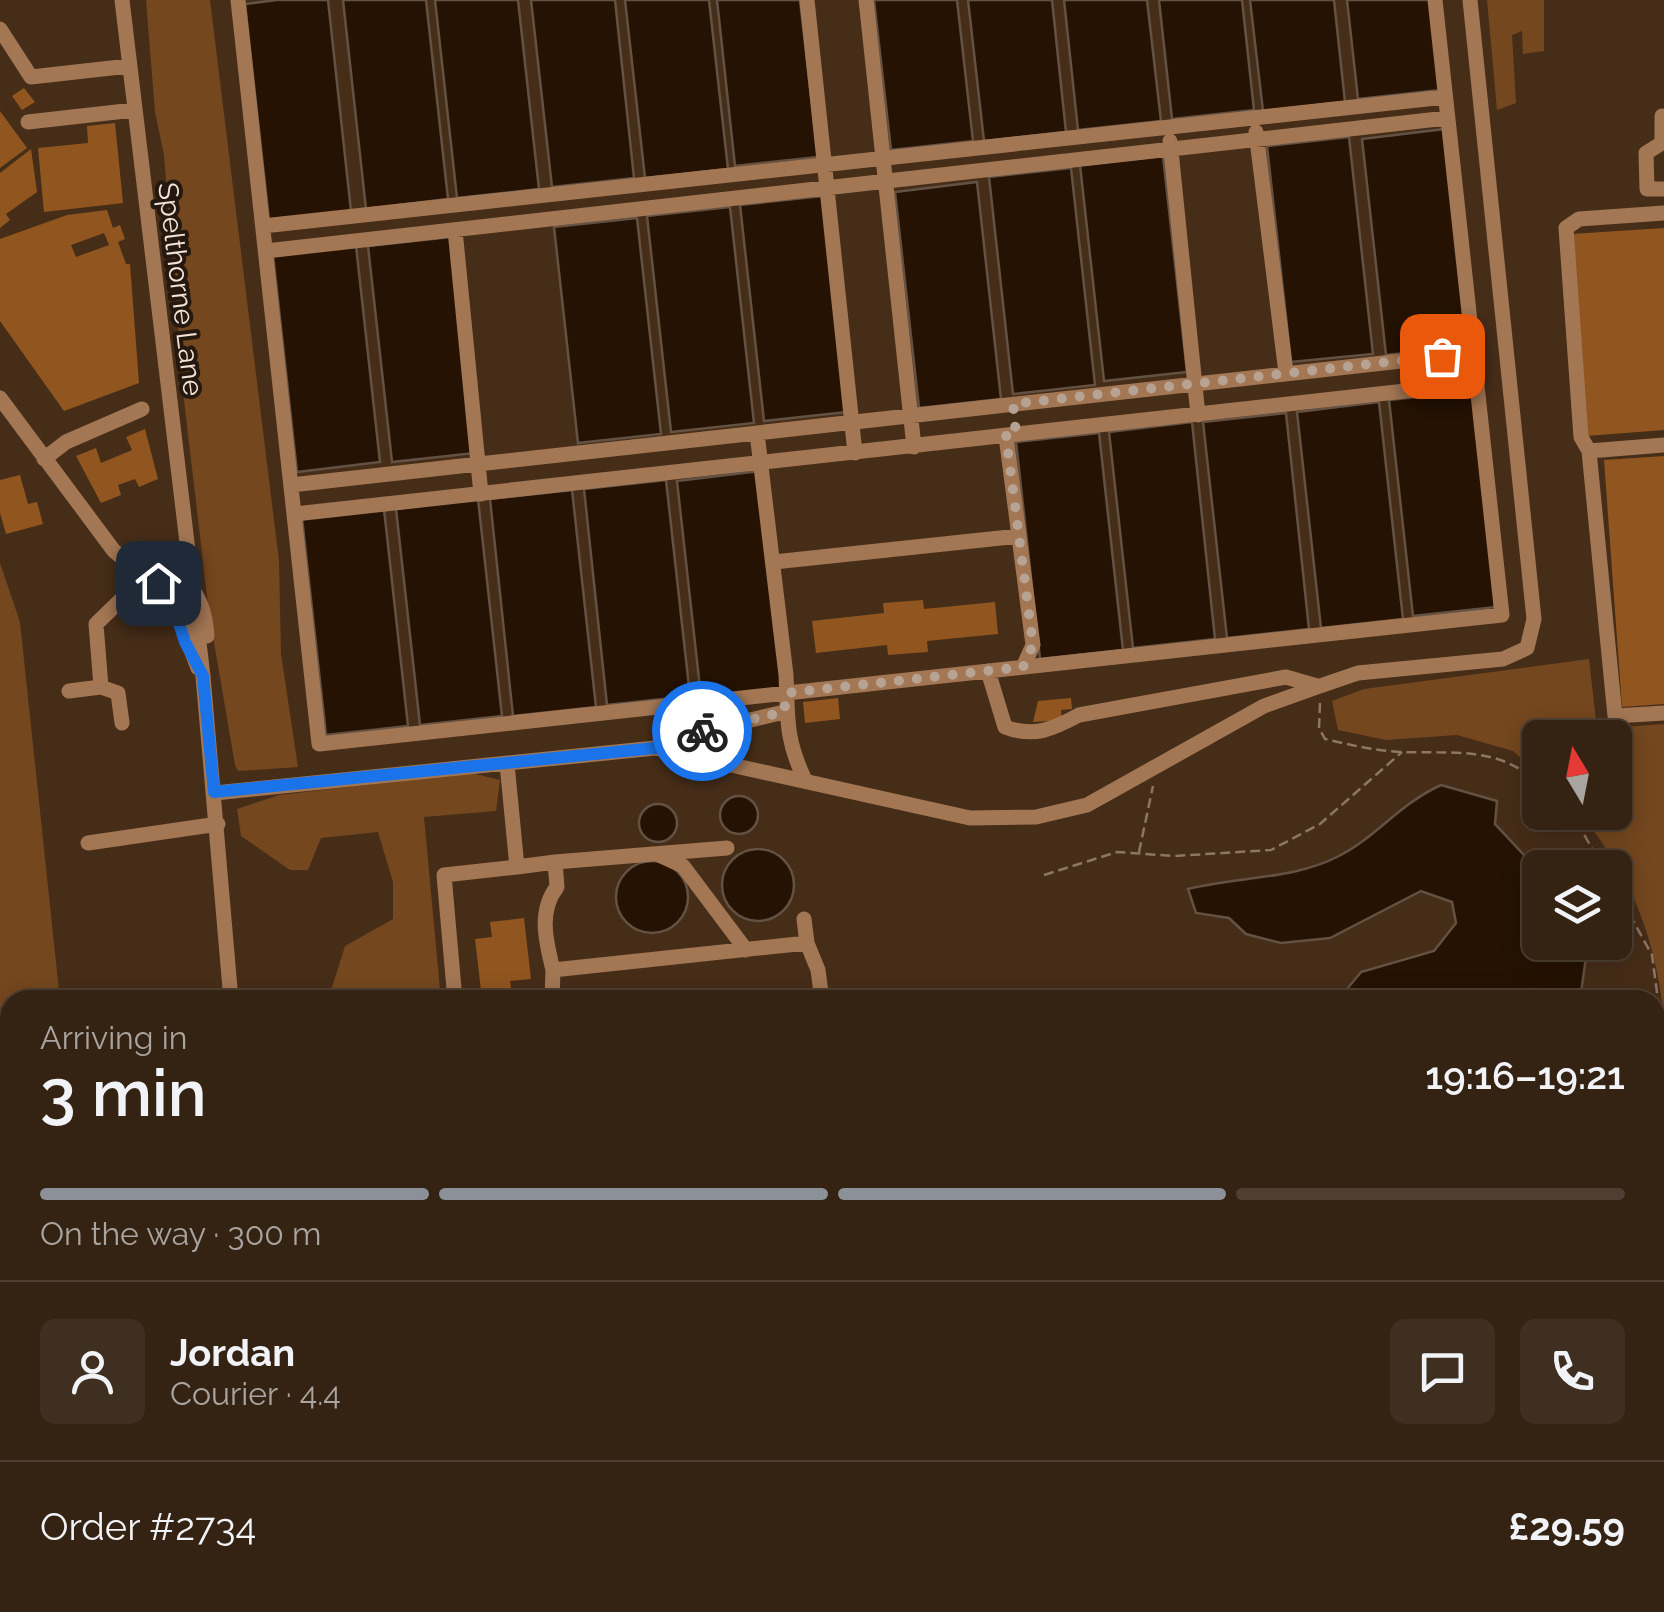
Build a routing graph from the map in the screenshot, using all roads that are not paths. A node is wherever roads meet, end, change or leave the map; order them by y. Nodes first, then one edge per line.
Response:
1 (122, 0) edge
2 (238, 0) edge
3 (807, 0) edge
4 (866, 0) edge
5 (1434, 0) edge
6 (1470, 0) edge
7 (0, 30) edge
8 (129, 66) junction
9 (1445, 97) junction
10 (1353, 107) junction
11 (134, 110) junction
12 (1662, 116) edge
13 (1254, 118) junction
14 (1447, 118) junction
15 (28, 122) dead end
16 (1168, 127) junction
17 (1354, 129) junction
18 (1059, 139) junction
19 (1257, 140) junction
20 (979, 148) junction
21 (1171, 150) junction
22 (884, 158) junction
23 (1061, 162) junction
24 (824, 165) junction
25 (980, 171) junction
26 (735, 174) junction
27 (886, 182) junction
28 (654, 183) junction
29 (826, 188) junction
30 (1664, 189) edge
31 (545, 195) junction
32 (737, 198) junction
33 (656, 207) junction
34 (1664, 213) edge
35 (360, 215) junction
36 (547, 220) junction
37 (263, 226) junction
38 (455, 230) junction
39 (362, 240) junction
40 (266, 251) junction
41 (1473, 352) junction
42 (1380, 363) junction
43 (1286, 374) junction
44 (1477, 383) junction
45 (1194, 384) junction
46 (1099, 394) junction
47 (1384, 394) junction
48 (0, 398) edge
49 (1013, 404) junction
50 (142, 408) dead end
51 (1198, 415) junction
52 (911, 416) junction
53 (852, 422) junction
54 (1102, 426) junction
55 (757, 433) junction
56 (1011, 436) junction
57 (665, 443) junction
58 (1664, 445) edge
59 (914, 447) junction
60 (1589, 452) junction
61 (566, 454) junction
62 (855, 454) junction
63 (44, 458) junction
64 (480, 463) junction
65 (764, 464) junction
66 (386, 474) junction
67 (668, 474) junction
68 (291, 485) junction
69 (569, 485) junction
70 (481, 494) junction
71 (388, 504) junction
72 (295, 514) junction
73 (1018, 536) junction
74 (774, 562) junction
75 (140, 569) junction
76 (192, 584) junction
77 (1023, 667) junction
78 (988, 671) junction
79 (203, 676) junction
80 (101, 686) junction
81 (1318, 686) junction
82 (69, 691) dead end
83 (787, 693) junction
84 (784, 712) junction
85 (1664, 713) edge
86 (122, 722) dead end
87 (655, 748) junction
88 (507, 764) junction
89 (805, 780) junction
90 (214, 792) junction
91 (218, 824) junction
92 (88, 844) dead end
93 (727, 848) dead end
94 (657, 854) junction
95 (555, 862) junction
96 (517, 868) junction
97 (804, 918) dead end
98 (807, 944) junction
99 (746, 950) junction
100 (553, 970) junction
101 (230, 990) edge
102 (454, 990) edge
103 (552, 990) edge
104 (821, 990) edge

1 - 8 street, Spelthorne Lane
2 - 37 street
3 - 24 street
4 - 22 street
5 - 9 street
6 - 81 street
7 - 8 street
8 - 11 street, Spelthorne Lane
9 - 10 street
9 - 14 street
10 - 13 street
10 - 17 street
11 - 15 street
11 - 76 street, Spelthorne Lane
12 - 30 street
13 - 16 street
13 - 19 street
14 - 17 street
14 - 41 street
16 - 18 street
16 - 21 street
17 - 19 street
18 - 20 street
18 - 23 street
19 - 21 street
19 - 43 street
20 - 22 street
20 - 25 street
21 - 23 street
21 - 45 street
22 - 24 street
22 - 27 street
23 - 25 street
24 - 26 street
24 - 29 street
25 - 27 street
26 - 28 street
26 - 32 street
27 - 29 street
27 - 52 street
28 - 31 street
28 - 33 street
29 - 32 street
29 - 53 street
31 - 35 street
31 - 36 street
32 - 33 street
33 - 36 street
34 - 60 street
35 - 37 street
35 - 39 street
36 - 38 street
37 - 40 street
38 - 39 street
38 - 64 street
39 - 40 street
40 - 68 street
41 - 42 street
41 - 44 street
42 - 43 street
42 - 47 street
43 - 45 street
44 - 47 street
44 - 77 street
45 - 46 street
45 - 51 street
46 - 49 street
46 - 54 street
47 - 51 street
48 - 63 street
49 - 52 street
49 - 56 street
50 - 63 street
51 - 54 street
52 - 53 street
52 - 59 street
53 - 55 street
53 - 62 street
54 - 56 street
55 - 57 street
55 - 65 street
56 - 59 street
56 - 73 street
57 - 61 street
57 - 67 street
58 - 60 street
59 - 62 street
60 - 85 street
61 - 64 street
61 - 69 street
62 - 65 street
63 - 75 street
64 - 66 street
64 - 70 street
65 - 67 street
65 - 74 street
66 - 68 street
66 - 71 street
67 - 69 street
68 - 72 street
69 - 70 street
70 - 71 street
71 - 72 street
72 - 83 street
73 - 74 street
73 - 77 street
74 - 83 street
75 - 76 street
75 - 79 street
75 - 80 street
76 - 79 street, Spelthorne Lane
77 - 78 street
78 - 81 street
78 - 83 street
79 - 90 street
80 - 82 street
80 - 86 street
81 - 89 street
83 - 84 street
84 - 87 street
84 - 89 street
87 - 88 street
87 - 89 street
88 - 90 street
88 - 96 street
90 - 91 street
91 - 92 street
91 - 101 street
93 - 94 street
94 - 95 street
94 - 99 street
95 - 96 street
95 - 100 street
96 - 102 street
97 - 98 street
98 - 99 street
98 - 104 street
99 - 100 street
100 - 103 street

